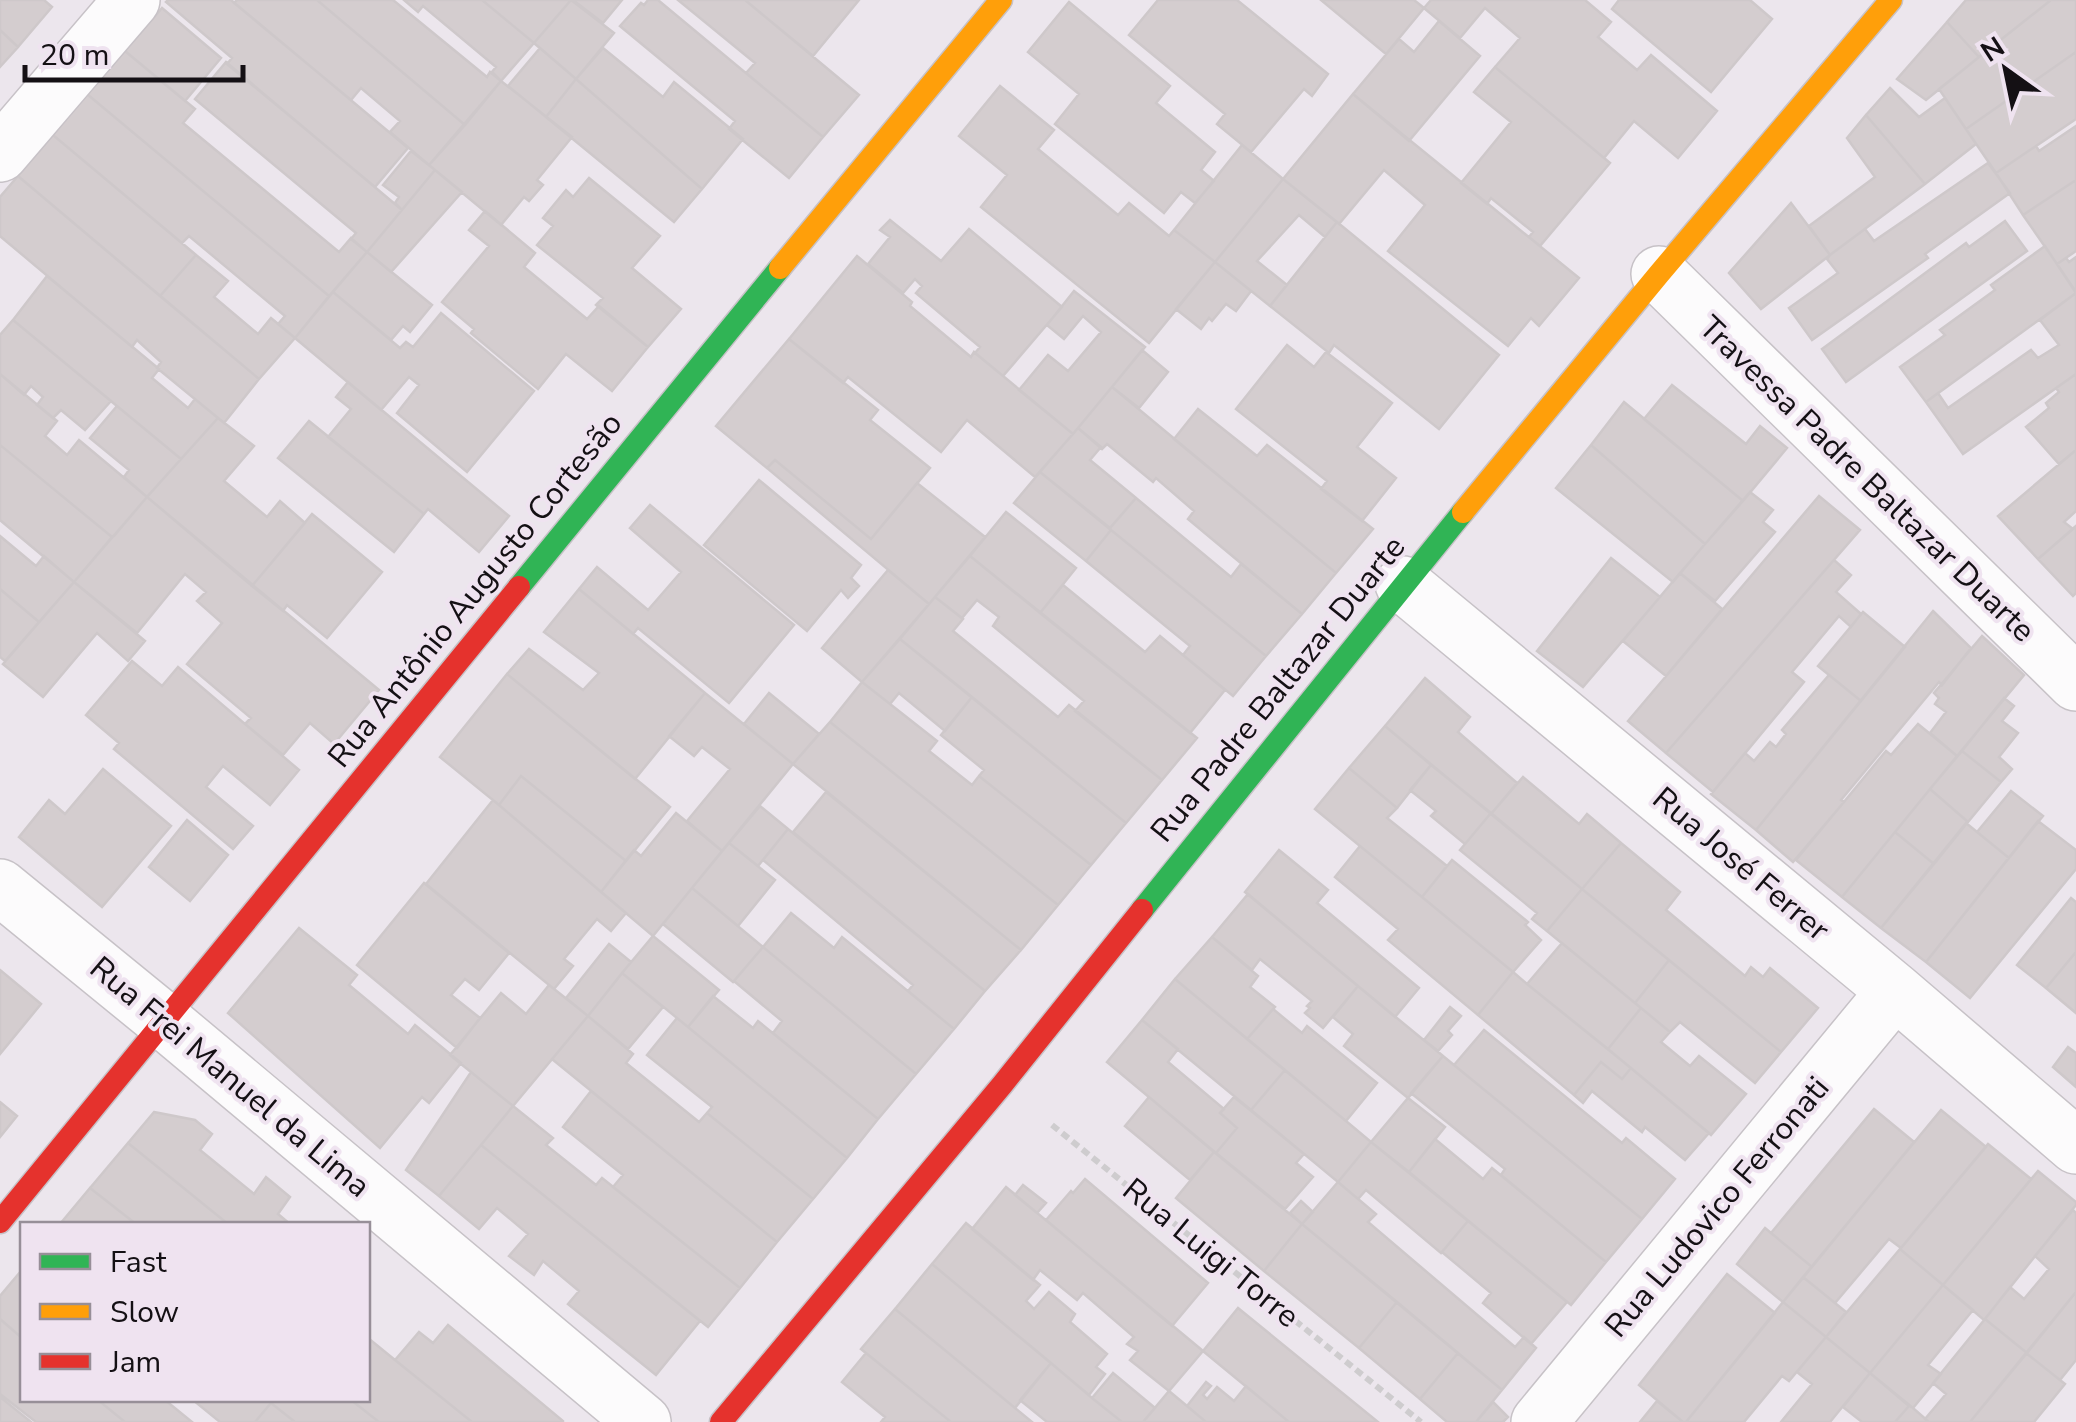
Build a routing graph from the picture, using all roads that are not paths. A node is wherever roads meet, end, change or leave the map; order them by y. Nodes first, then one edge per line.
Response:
1 (132, 0) edge
2 (1001, 0) edge
3 (1890, 0) edge
4 (0, 154) edge
5 (1659, 274) junction
6 (1403, 584) junction
7 (2076, 684) edge
8 (0, 887) edge
9 (1894, 991) junction
10 (164, 1020) junction
11 (2076, 1146) edge
12 (0, 1222) edge
13 (643, 1422) edge
14 (721, 1422) edge
15 (1539, 1422) edge

1 - 4 street
2 - 10 street, Rua Antônio Augusto Cortesão
3 - 5 street, Rua Padre Baltazar Duarte
5 - 6 street, Rua Padre Baltazar Duarte
5 - 7 street, Travessa Padre Baltazar Duarte
6 - 9 street, Rua José Ferrer
6 - 14 street, Rua Padre Baltazar Duarte
8 - 10 street, Rua Frei Manuel da Lima
9 - 11 street, Rua José Ferrer
9 - 15 street, Rua Ludovico Ferronati
10 - 12 street, Rua Antônio Augusto Cortesão
10 - 13 street, Rua Frei Manuel da Lima

